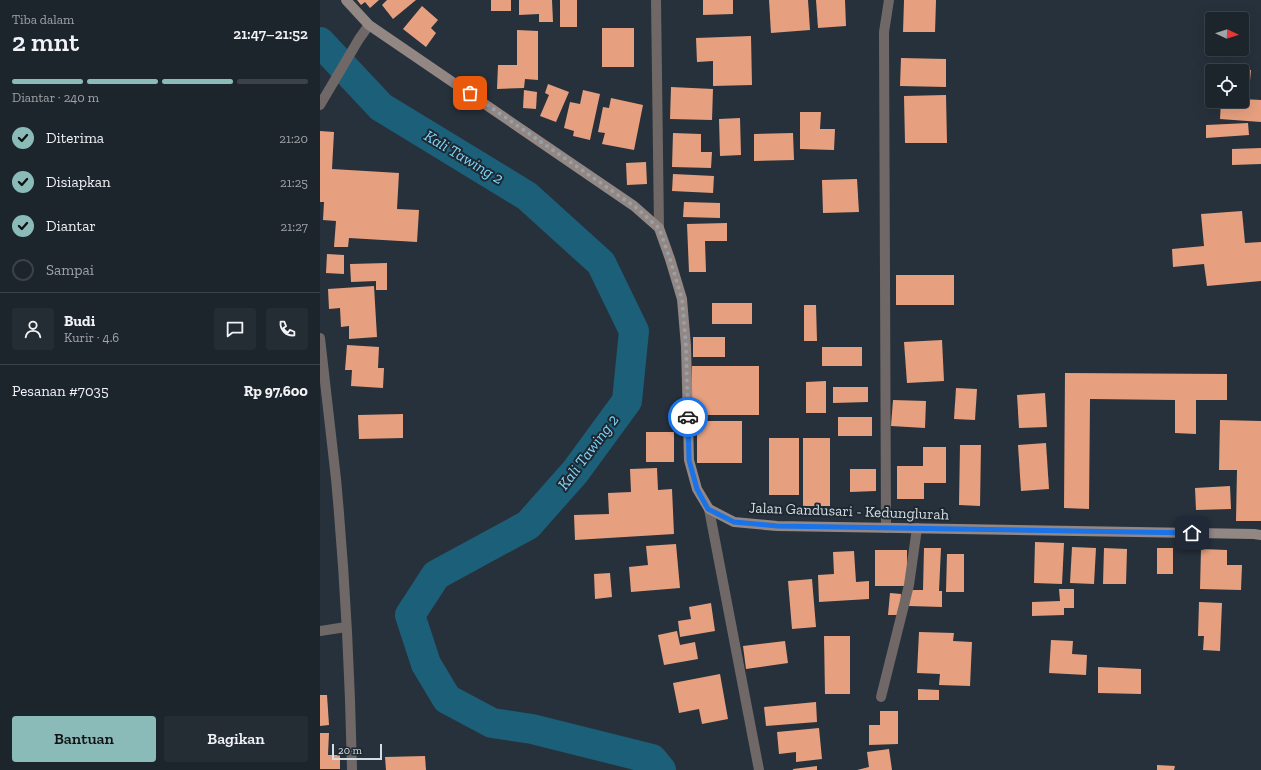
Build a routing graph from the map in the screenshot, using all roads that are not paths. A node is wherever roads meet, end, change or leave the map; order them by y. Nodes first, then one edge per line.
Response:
1 (346, 0) edge
2 (656, 0) edge
3 (889, 0) edge
4 (369, 25) junction
5 (320, 105) edge
6 (659, 228) junction
7 (320, 338) edge
8 (708, 509) junction
9 (886, 528) junction
10 (917, 528) junction
11 (1261, 535) edge
12 (346, 627) junction
13 (320, 631) edge
14 (881, 697) dead end
15 (352, 770) edge
16 (759, 770) edge

1 - 4 street
2 - 6 street
3 - 9 street
4 - 5 street
4 - 6 street
6 - 8 street
7 - 12 street
8 - 9 street, Jalan Gandusari - Kedunglurah
8 - 16 street
9 - 10 street, Jalan Gandusari - Kedunglurah
10 - 11 street, Jalan Gandusari - Kedunglurah
10 - 14 street
12 - 13 street
12 - 15 street

